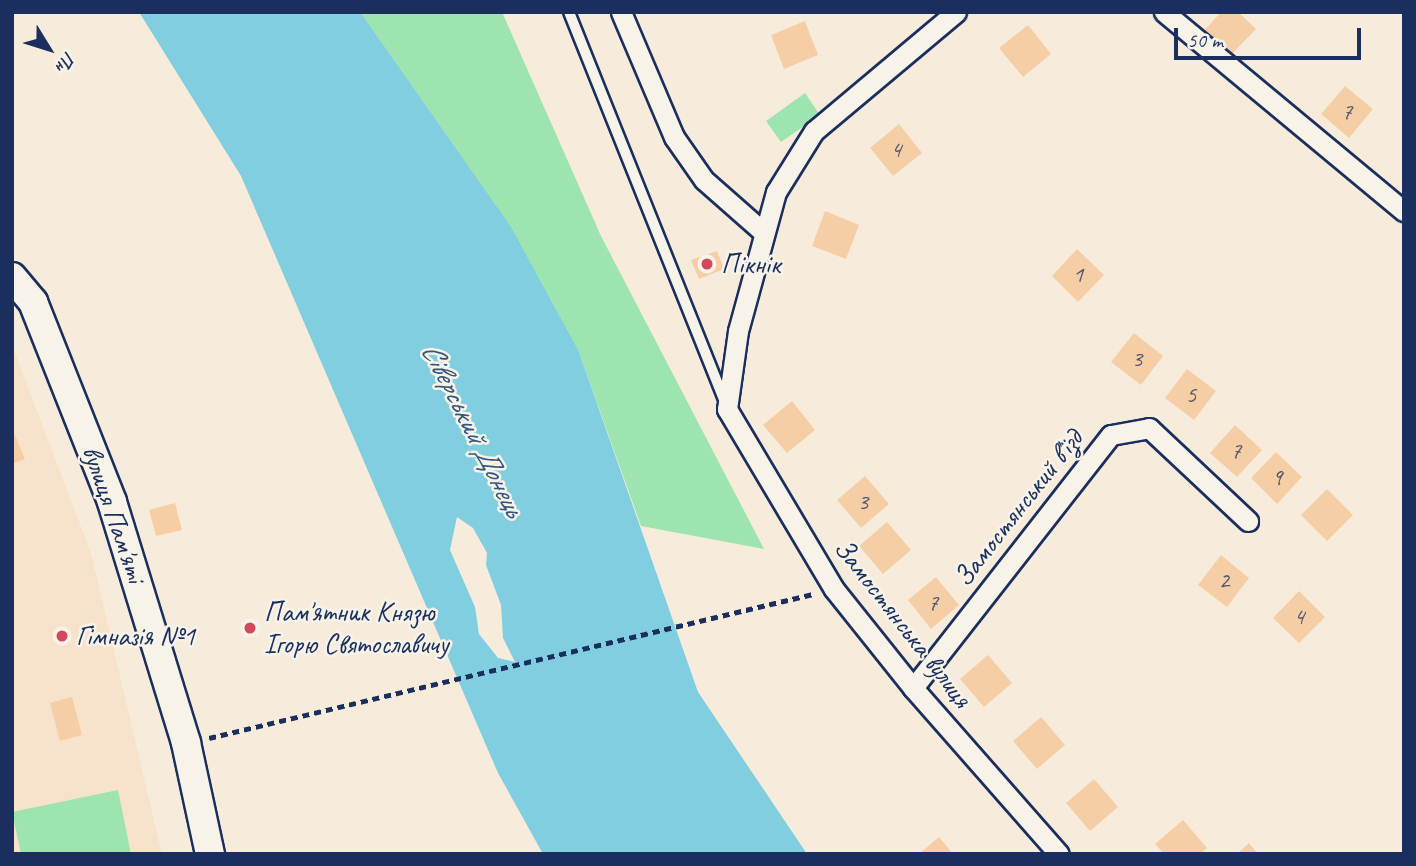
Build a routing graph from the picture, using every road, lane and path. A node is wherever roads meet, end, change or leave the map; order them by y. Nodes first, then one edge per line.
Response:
1 (569, 12) edge
2 (621, 12) edge
3 (956, 12) edge
4 (1164, 12) edge
5 (1404, 211) edge
6 (762, 231) junction
7 (12, 277) edge
8 (727, 409) junction
9 (1248, 521) dead end
10 (834, 589) junction
11 (913, 688) junction
12 (186, 743) junction
13 (210, 854) edge
14 (1059, 854) edge

1 - 8 lane
2 - 6 street
3 - 6 street
4 - 5 street
6 - 8 street
7 - 12 street, вулиця Пам'яті
8 - 10 street, Замостянська вулиця
9 - 11 street, Замостянський в'їзд
10 - 11 street, Замостянська вулиця
10 - 12 path
11 - 14 street, Замостянська вулиця
12 - 13 street, вулиця Пам'яті

